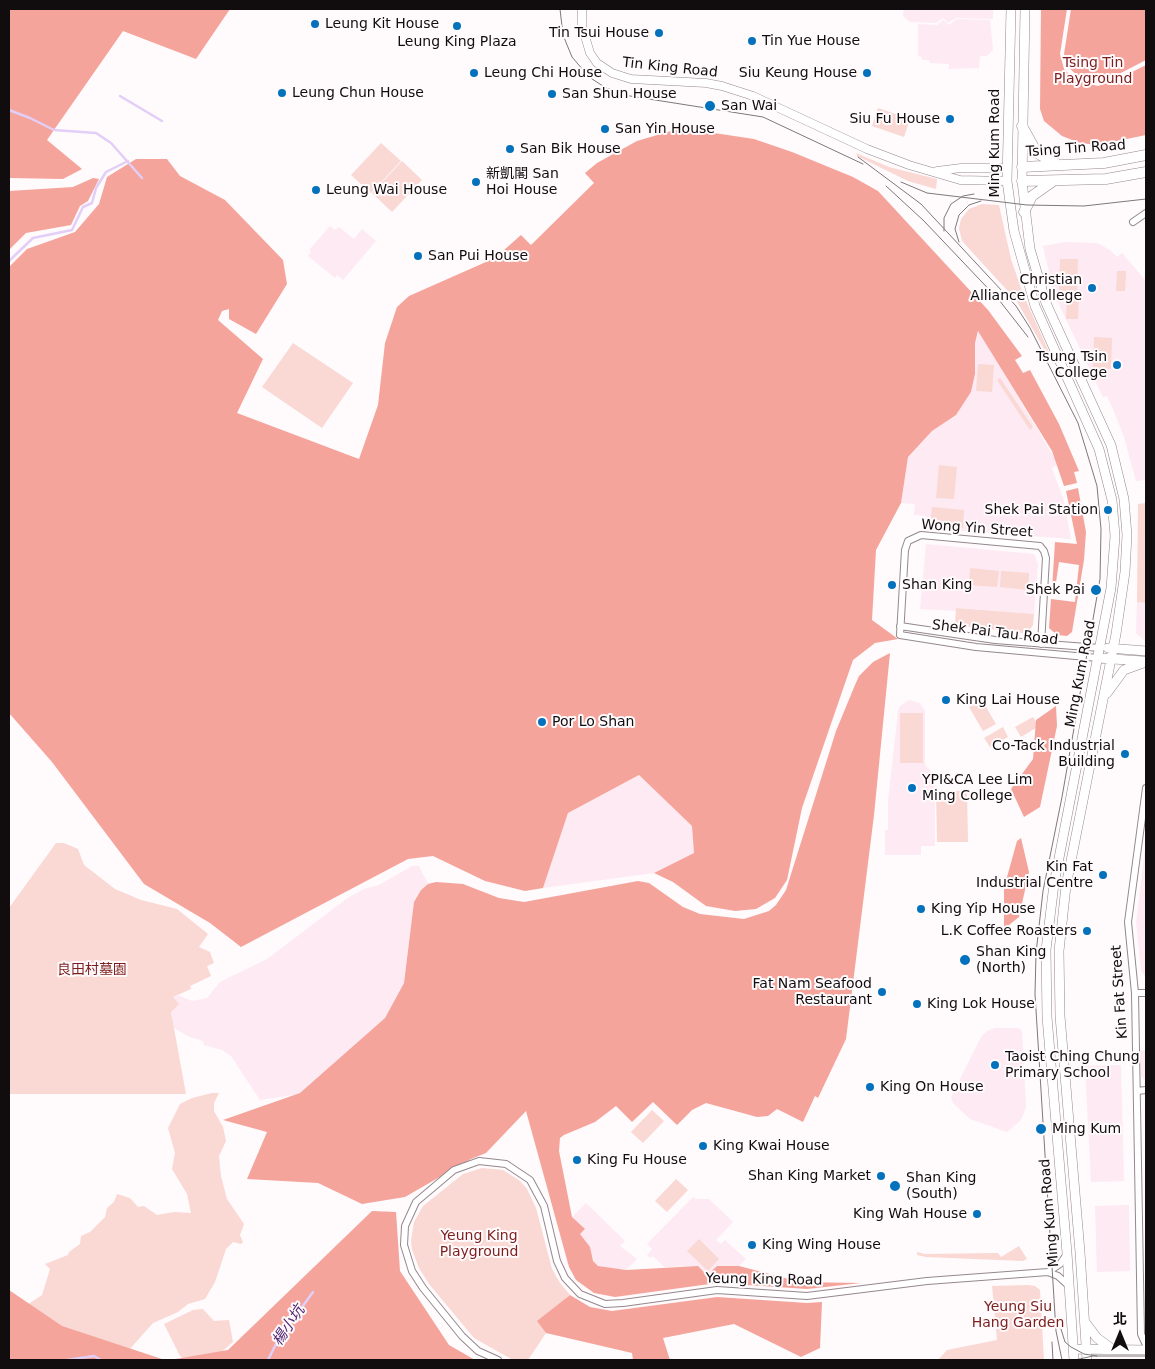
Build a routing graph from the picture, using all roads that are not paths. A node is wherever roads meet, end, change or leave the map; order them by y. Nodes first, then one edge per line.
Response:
1 (582, 9) edge
2 (1011, 9) edge
3 (1025, 9) edge
4 (1022, 126) junction
5 (1146, 155) edge
6 (1058, 165) junction
7 (1022, 167) junction
8 (1007, 168) junction
9 (935, 171) junction
10 (1146, 172) edge
11 (1007, 181) junction
12 (1022, 181) junction
13 (1053, 181) junction
14 (1024, 212) junction
15 (1146, 213) edge
16 (1133, 222) dead end
17 (900, 626) junction
18 (900, 635) joint
19 (1041, 644) junction
20 (1100, 648) junction
21 (1113, 649) junction
22 (1146, 651) edge
23 (1098, 658) junction
24 (1112, 659) junction
25 (1146, 662) edge
26 (1104, 698) junction
27 (1146, 788) edge
28 (1134, 993) junction
29 (1146, 993) edge
30 (1146, 1090) edge
31 (1137, 1091) junction
32 (1143, 1193) edge
33 (1067, 1253) junction
34 (1048, 1272) junction
35 (1144, 1275) edge
36 (1070, 1287) junction
37 (1085, 1321) junction
38 (1146, 1345) edge
39 (1073, 1349) junction
40 (1087, 1349) junction
41 (1112, 1349) junction
42 (1146, 1350) edge
43 (498, 1360) edge
44 (1074, 1360) edge
45 (1087, 1360) edge

1 - 9 street, Tin King Road
2 - 8 main road, Ming Kum Road
3 - 4 main road, Ming Kum Road
4 - 6 main road
4 - 7 main road, Ming Kum Road
5 - 6 main road, Tsing Tin Road
6 - 7 main road, Tsing Tin Road
7 - 8 main road, Tsing Tin Road
7 - 12 main road, Ming Kum Road
8 - 9 street, Tin King Road
8 - 11 main road, Ming Kum Road
9 - 11 street, Tin King Road
10 - 13 main road, Tsing Tin Road
11 - 12 main road, Tsing Tin Road
11 - 20 main road, Ming Kum Road
12 - 13 main road, Tsing Tin Road
12 - 14 main road, Ming Kum Road
13 - 14 main road
14 - 21 main road, Ming Kum Road
15 - 16 street
17 - 18 street, Wong Yin Street
17 - 19 street, Shek Pai Tau Road
17 - 19 street, Wong Yin Street
18 - 23 street, Shek Pai Tau Road
19 - 20 street, Shek Pai Tau Road
20 - 21 main road, Shek Pai Tau Road
20 - 23 main road, Ming Kum Road
21 - 22 main road, Shek Pai Tau Road
21 - 24 main road, Ming Kum Road
23 - 24 main road, Shek Pai Tau Road
23 - 33 main road, Ming Kum Road
24 - 25 main road, Shek Pai Tau Road
24 - 26 main road, Ming Kum Road
25 - 26 main road
26 - 37 main road, Ming Kum Road
27 - 28 street, Kin Fat Street
28 - 29 street
28 - 31 street, Kin Fat Street
30 - 31 street
31 - 32 street, Kin Fat Street
32 - 35 street, Kin Fat Street
33 - 34 street
33 - 36 main road, Ming Kum Road
34 - 36 street
34 - 43 street, Yeung King Road
35 - 38 street, Kin Fat Street
36 - 39 main road, Ming Kum Road
37 - 40 main road, Ming Kum Road
37 - 41 main road
39 - 40 main road
39 - 44 main road, Ming Kum Road
40 - 41 main road
40 - 45 main road, Ming Kum Road
41 - 42 main road

